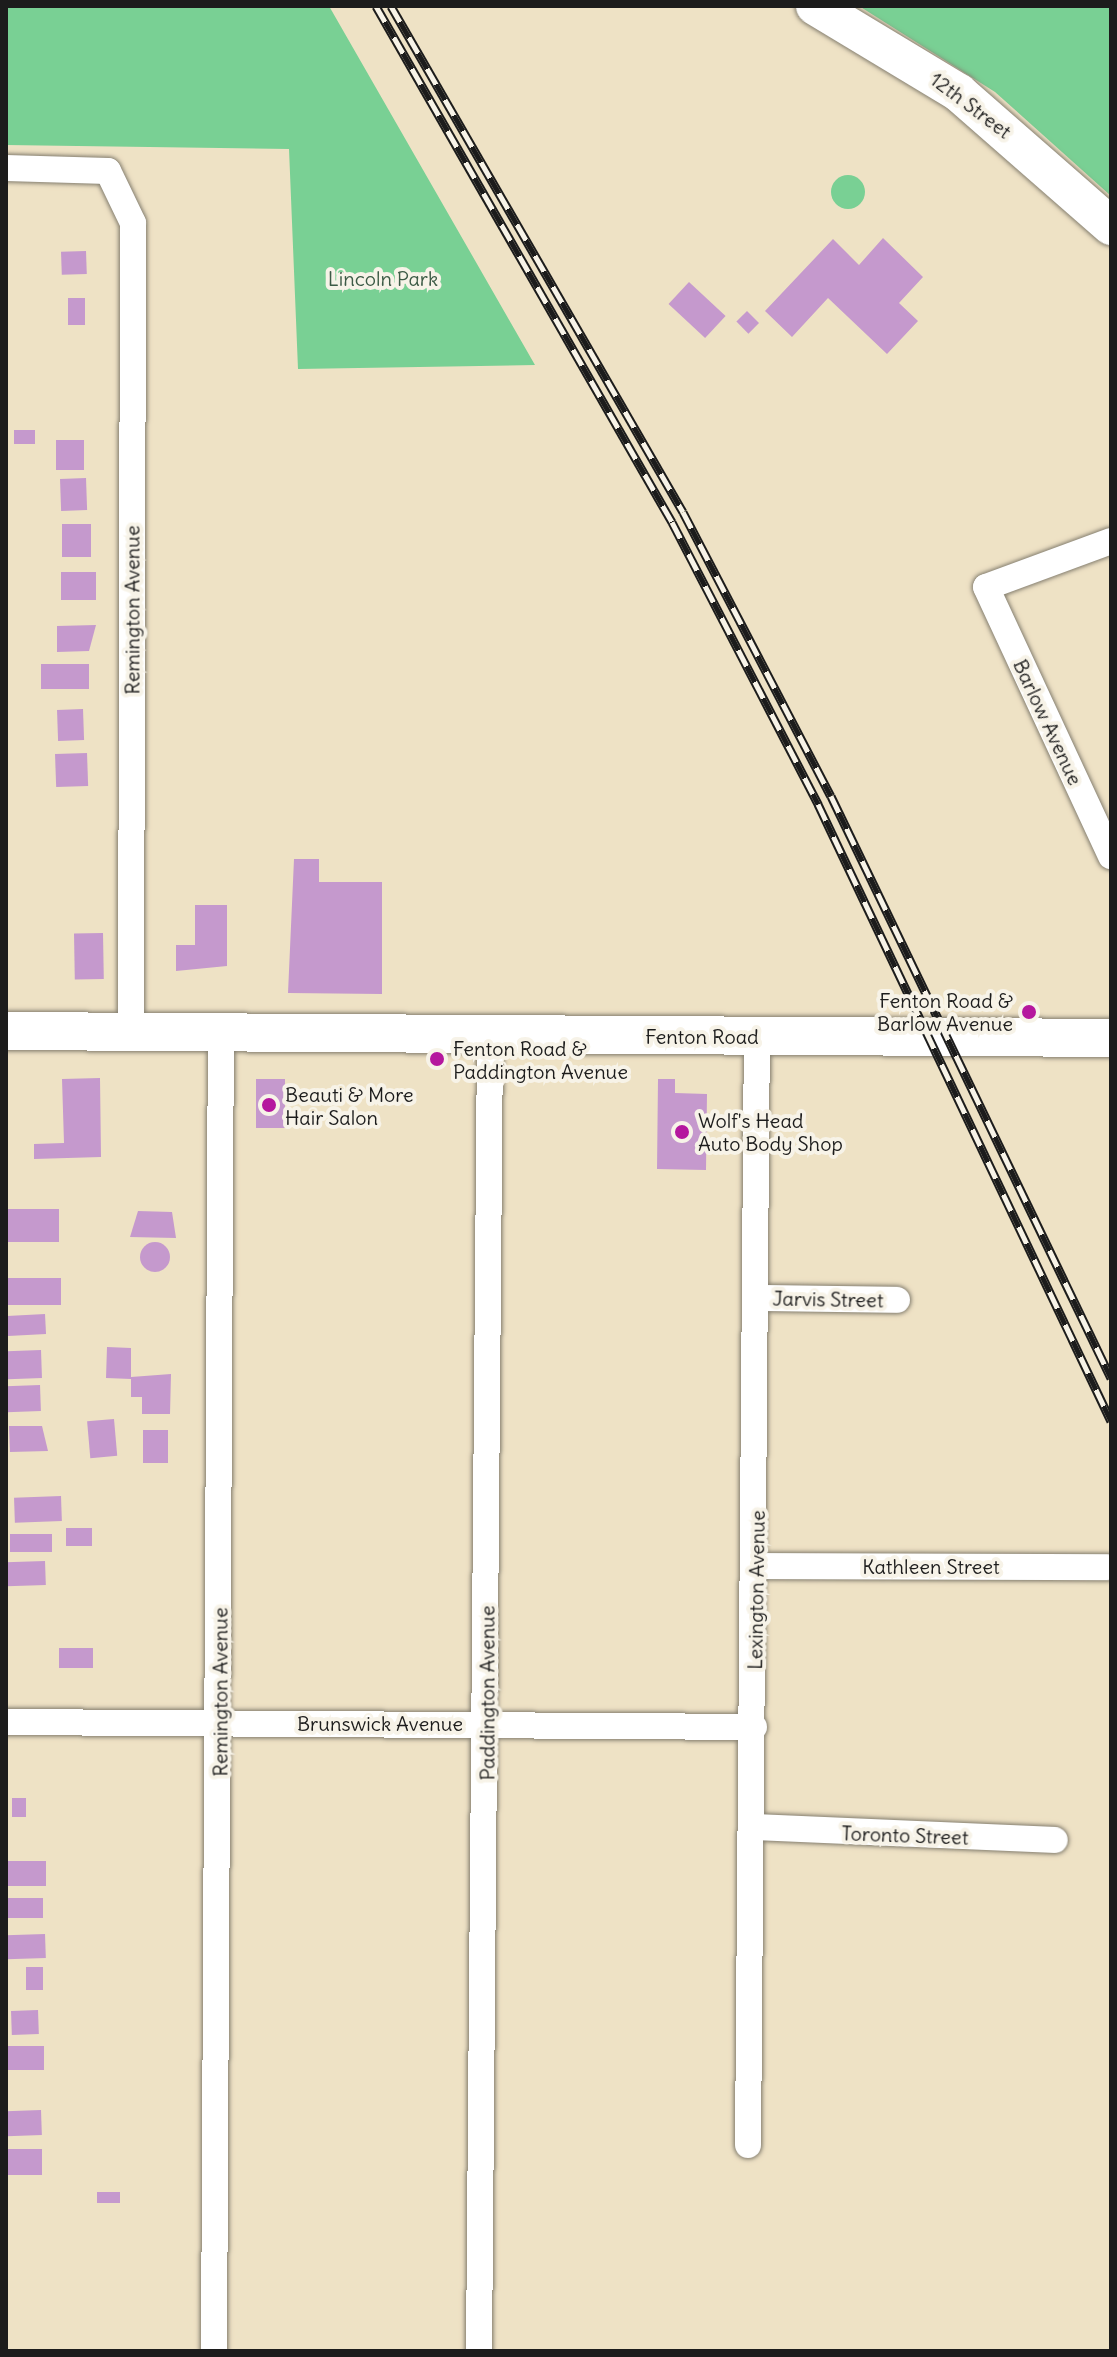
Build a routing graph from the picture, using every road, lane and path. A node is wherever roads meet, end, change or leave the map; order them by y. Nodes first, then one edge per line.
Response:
1 (815, 6) edge
2 (6, 168) edge
3 (1111, 226) edge
4 (1111, 541) edge
5 (1111, 856) edge
6 (6, 1031) edge
7 (131, 1032) junction
8 (221, 1032) junction
9 (490, 1035) junction
10 (757, 1036) junction
11 (1111, 1038) edge
12 (759, 1298) junction
13 (897, 1300) dead end
14 (756, 1566) junction
15 (1107, 1567) dead end
16 (6, 1722) edge
17 (220, 1722) junction
18 (487, 1723) junction
19 (754, 1727) junction
20 (756, 1827) junction
21 (1055, 1840) dead end
22 (748, 2145) dead end
23 (214, 2351) edge
24 (479, 2351) edge

1 - 3 street, 12th Street
2 - 7 street, Remington Avenue
4 - 5 street, Barlow Avenue
6 - 7 street, Fenton Road
7 - 8 street, Fenton Road
8 - 9 street, Fenton Road
8 - 17 street, Remington Avenue
9 - 10 street, Fenton Road
9 - 18 street, Paddington Avenue
10 - 11 street, Fenton Road
10 - 12 street, Lexington Avenue
12 - 13 street, Jarvis Street
12 - 14 street, Lexington Avenue
14 - 15 street, Kathleen Street
14 - 19 street, Lexington Avenue
16 - 17 street, Brunswick Avenue
17 - 18 street, Brunswick Avenue
17 - 23 street, Remington Avenue
18 - 19 street, Brunswick Avenue
18 - 24 street, Paddington Avenue
19 - 20 street, Lexington Avenue
20 - 21 street, Toronto Street
20 - 22 street, Lexington Avenue

